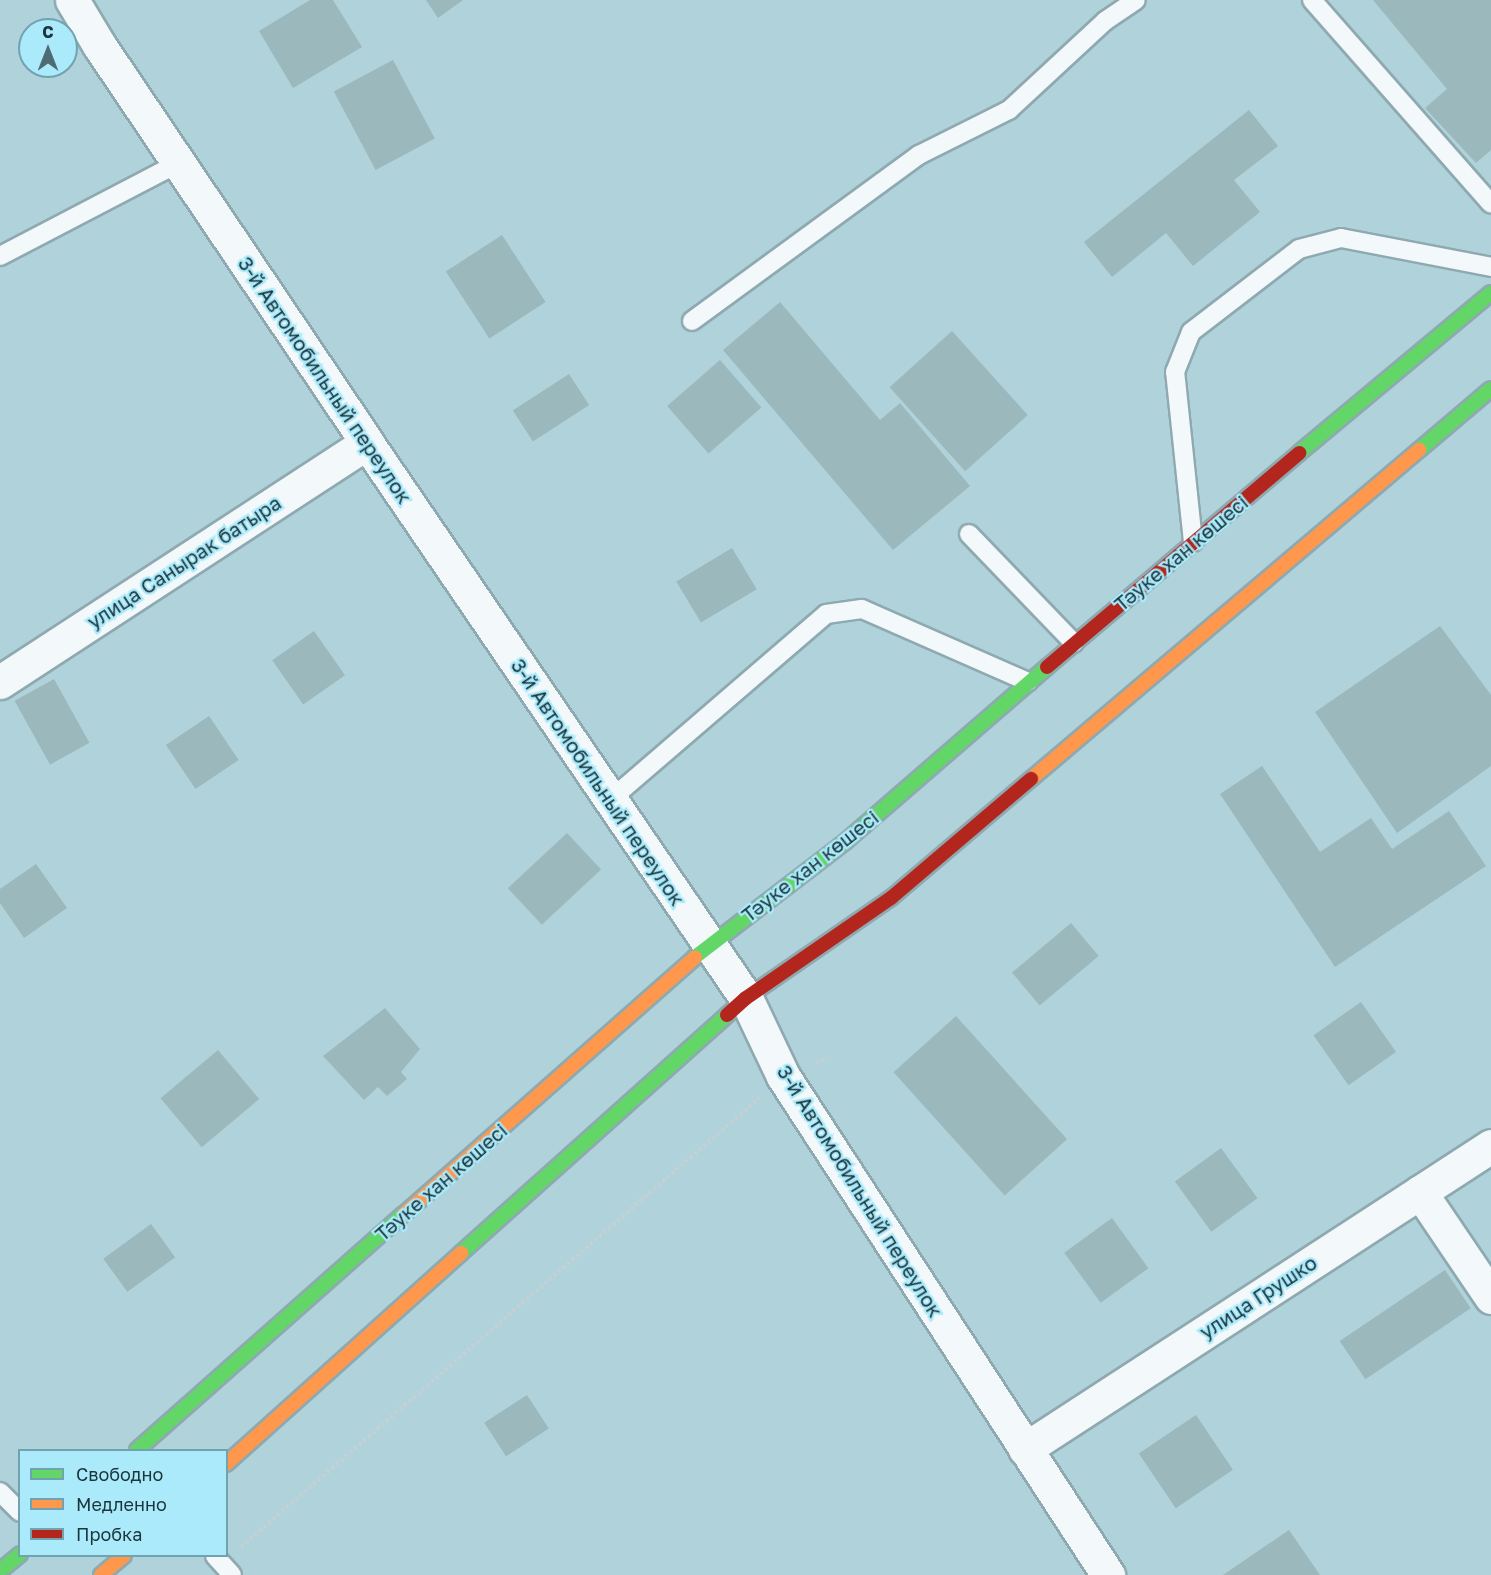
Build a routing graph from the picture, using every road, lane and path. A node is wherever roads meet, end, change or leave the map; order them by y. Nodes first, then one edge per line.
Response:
1 (72, 0) edge
2 (1136, 0) edge
3 (1312, 0) edge
4 (179, 163) junction
5 (1491, 204) edge
6 (0, 256) edge
7 (1491, 267) edge
8 (1491, 293) edge
9 (692, 321) dead end
10 (1491, 389) edge
11 (367, 443) junction
12 (969, 534) dead end
13 (1193, 542) junction
14 (1074, 643) junction
15 (0, 682) edge
16 (1028, 682) junction
17 (610, 800) junction
18 (709, 945) junction
19 (746, 998) junction
20 (828, 1058) dead end
21 (783, 1076) junction
22 (1491, 1146) edge
23 (1420, 1192) junction
24 (1491, 1298) edge
25 (138, 1449) edge
26 (1025, 1449) junction
27 (228, 1462) edge
28 (0, 1492) edge
29 (18, 1510) edge
30 (18, 1556) edge
31 (123, 1557) edge
32 (223, 1565) edge
33 (0, 1571) edge
34 (101, 1575) edge
35 (1108, 1575) edge

1 - 4 street, 3-й Автомобильный переулок
2 - 9 lane
3 - 5 lane
4 - 6 lane
4 - 11 street, 3-й Автомобильный переулок
7 - 13 lane
8 - 13 main road, Тәуке хан көшесі
10 - 19 main road
11 - 15 street, улица Санырак батыра
11 - 17 street, 3-й Автомобильный переулок
12 - 14 lane
13 - 14 main road, Тәуке хан көшесі
14 - 16 main road, Тәуке хан көшесі
16 - 17 lane
16 - 18 main road, Тәуке хан көшесі
17 - 18 street, 3-й Автомобильный переулок
18 - 19 street, 3-й Автомобильный переулок
18 - 25 main road, Тәуке хан көшесі
19 - 21 street, 3-й Автомобильный переулок
19 - 27 main road
20 - 21 path
21 - 26 street, 3-й Автомобильный переулок
21 - 32 path
22 - 23 street, улица Грушко
23 - 24 street
23 - 26 street, улица Грушко
26 - 35 street, 3-й Автомобильный переулок
28 - 29 lane
30 - 33 main road
31 - 34 main road

